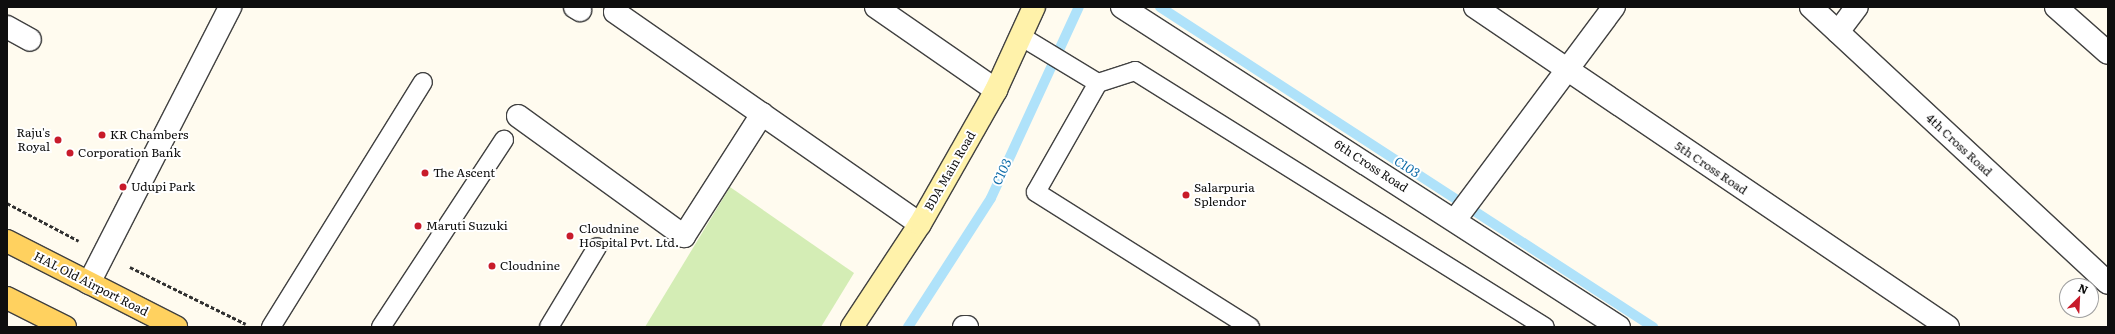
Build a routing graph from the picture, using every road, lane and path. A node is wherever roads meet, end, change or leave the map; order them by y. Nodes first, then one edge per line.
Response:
1 (230, 7) edge
2 (876, 7) edge
3 (1034, 7) edge
4 (1122, 7) edge
5 (1475, 7) edge
6 (1614, 7) edge
7 (1811, 7) edge
8 (1857, 7) edge
9 (2056, 7) edge
10 (615, 12) dead end
11 (7, 27) edge
12 (1838, 32) junction
13 (1022, 37) junction
14 (30, 40) dead end
15 (2108, 53) edge
16 (1566, 71) junction
17 (424, 82) dead end
18 (1098, 83) junction
19 (996, 90) junction
20 (762, 114) junction
21 (518, 116) dead end
22 (504, 140) dead end
23 (1455, 220) junction
24 (920, 224) junction
25 (7, 241) edge
26 (597, 247) dead end
27 (89, 283) junction
28 (2108, 283) edge
29 (7, 298) edge
30 (65, 327) edge
31 (176, 327) edge
32 (271, 327) edge
33 (381, 327) edge
34 (549, 327) edge
35 (852, 327) edge
36 (1250, 327) edge
37 (1544, 327) edge
38 (1619, 327) edge
39 (1948, 327) edge

1 - 27 street
2 - 19 street
3 - 13 street, BDA Main Road
4 - 23 street, 6th Cross Road
5 - 16 street, 5th Cross Road
6 - 16 street
7 - 12 street, 4th Cross Road
8 - 12 street
9 - 15 street
10 - 20 street
11 - 14 street
12 - 28 street, 4th Cross Road
13 - 18 lane
13 - 19 street, BDA Main Road
16 - 23 street
16 - 39 street, 5th Cross Road
17 - 32 lane
18 - 36 lane
18 - 37 lane
19 - 24 street, BDA Main Road
20 - 21 street
20 - 24 street
22 - 33 lane
23 - 38 street, 6th Cross Road
24 - 35 street, BDA Main Road
25 - 27 main road, HAL Old Airport Road
26 - 34 lane
27 - 31 main road, HAL Old Airport Road
29 - 30 main road

